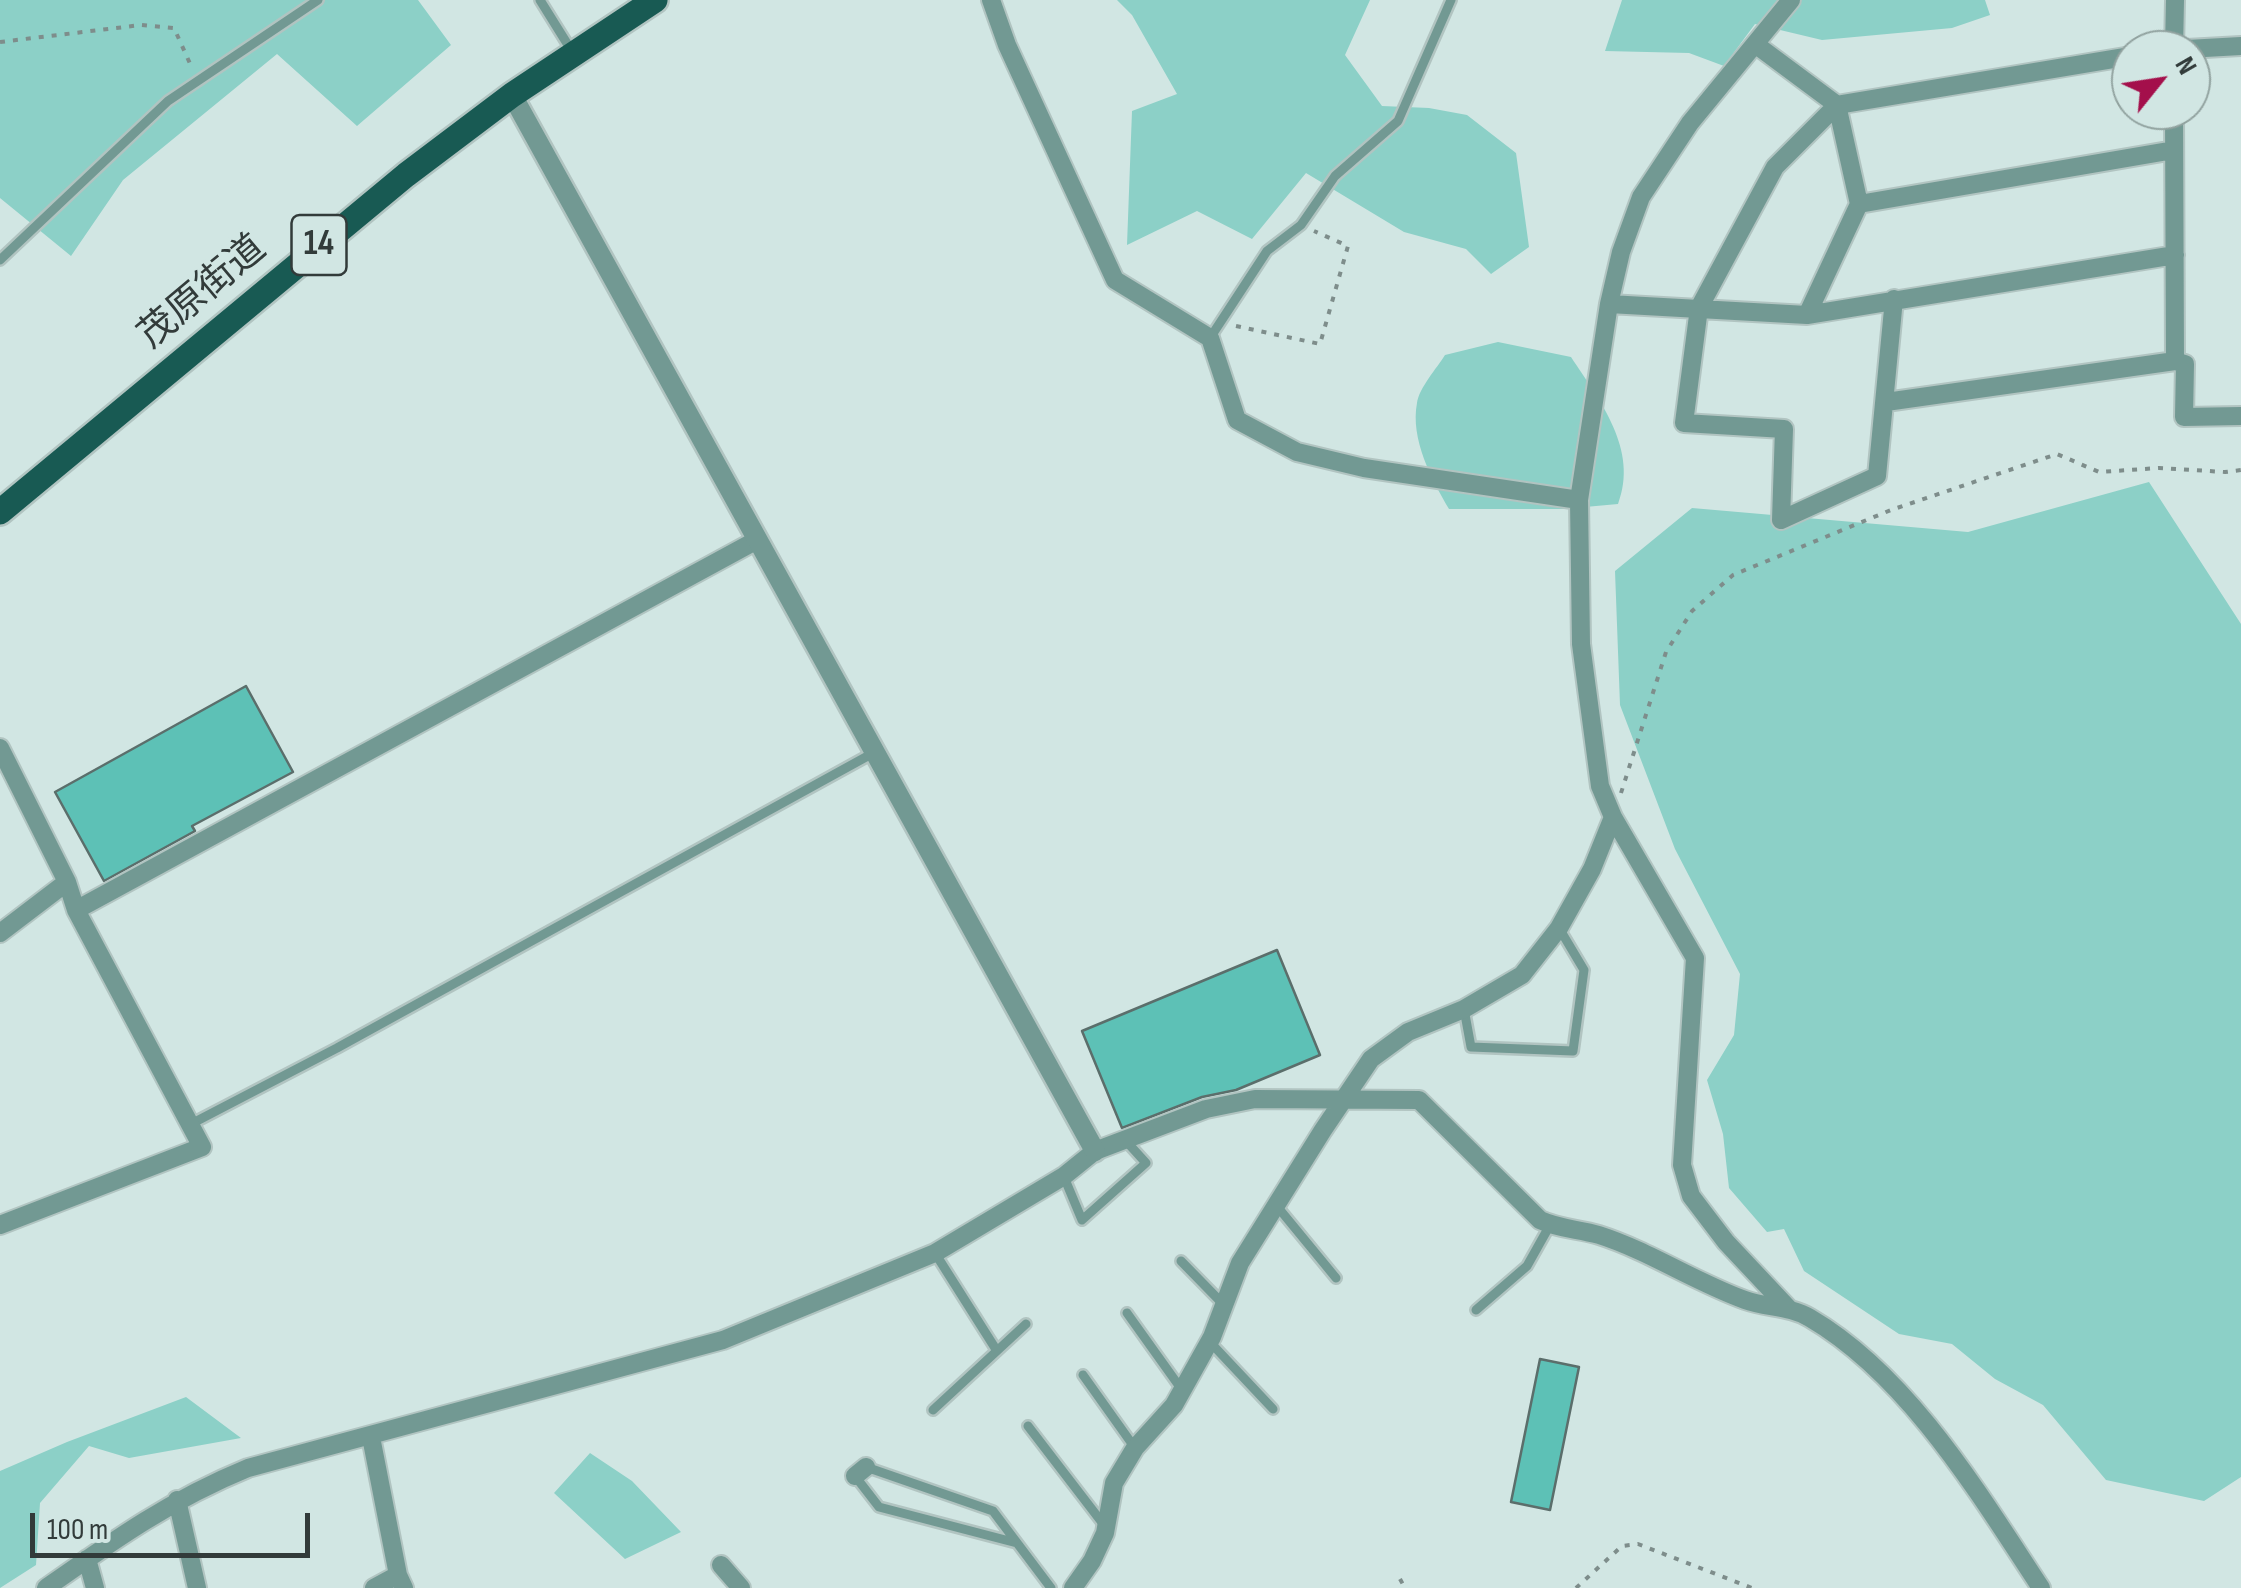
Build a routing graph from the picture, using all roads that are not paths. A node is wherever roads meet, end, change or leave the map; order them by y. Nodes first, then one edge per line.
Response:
1 (318, 0) edge
2 (540, 0) edge
3 (655, 0) edge
4 (991, 0) edge
5 (1451, 0) edge
6 (1791, 0) edge
7 (2175, 0) edge
8 (2173, 30) edge
9 (1756, 44) junction
10 (2241, 46) edge
11 (2211, 48) edge
12 (573, 54) junction
13 (2111, 59) edge
14 (512, 95) junction
15 (1837, 105) junction
16 (2174, 130) edge
17 (2174, 150) junction
18 (1859, 204) junction
19 (2175, 256) junction
20 (0, 260) edge
21 (1894, 299) junction
22 (1609, 304) junction
23 (1698, 308) junction
24 (1807, 315) junction
25 (1215, 330) junction
26 (2176, 361) junction
27 (1886, 402) junction
28 (2241, 416) edge
29 (1580, 500) junction
30 (0, 512) edge
31 (757, 540) junction
32 (0, 748) edge
33 (875, 752) junction
34 (1613, 818) junction
35 (67, 882) junction
36 (76, 910) junction
37 (1559, 928) junction
38 (0, 933) edge
39 (1464, 1009) junction
40 (1344, 1099) junction
41 (188, 1125) junction
42 (1126, 1141) junction
43 (1095, 1151) junction
44 (1064, 1176) junction
45 (1276, 1205) junction
46 (0, 1225) edge
47 (1550, 1225) junction
48 (935, 1253) junction
49 (1181, 1261) dead end
50 (1336, 1278) dead end
51 (1224, 1305) junction
52 (1788, 1308) junction
53 (1476, 1310) dead end
54 (1127, 1313) dead end
55 (1026, 1324) dead end
56 (1209, 1341) junction
57 (997, 1351) junction
58 (1083, 1375) dead end
59 (1182, 1390) junction
60 (1273, 1409) dead end
61 (932, 1410) dead end
62 (1028, 1426) dead end
63 (370, 1437) junction
64 (1135, 1448) junction
65 (178, 1500) junction
66 (1106, 1527) junction
67 (1017, 1543) junction
68 (87, 1559) junction
69 (721, 1565) dead end
70 (401, 1582) edge
71 (46, 1588) edge
72 (95, 1588) edge
73 (197, 1588) edge
74 (374, 1588) edge
75 (741, 1588) edge
76 (1051, 1588) edge
77 (1072, 1588) edge
78 (2040, 1588) edge

1 - 20 lane
2 - 12 lane
3 - 12 main road, 茂原街道 / 14
4 - 25 street
5 - 25 lane
6 - 9 street
7 - 8 street
9 - 15 street
9 - 22 street
10 - 11 street
12 - 14 main road, 茂原街道 / 14
13 - 15 street
14 - 30 main road, 茂原街道 / 14
14 - 31 street
15 - 18 street
15 - 23 street
16 - 17 street
17 - 18 street
17 - 19 street
18 - 24 street
19 - 21 street
19 - 26 street
21 - 24 street
21 - 27 street
22 - 23 street
22 - 29 street
23 - 24 street
23 - 27 street
25 - 29 street
26 - 27 street
26 - 28 street
29 - 34 street
31 - 33 street
31 - 36 street
32 - 35 street
33 - 41 lane
33 - 43 street
34 - 37 street
34 - 52 street
35 - 36 street
35 - 38 street
36 - 41 street
37 - 39 street
37 - 39 lane
39 - 40 street
40 - 42 street
40 - 45 street
40 - 47 street
41 - 46 street
42 - 43 street
42 - 44 lane
43 - 44 street
44 - 48 street
45 - 50 lane
45 - 51 street
47 - 52 street
47 - 53 lane
48 - 57 lane
48 - 63 street
49 - 51 lane
51 - 56 street
52 - 78 street
54 - 59 lane
55 - 57 lane
56 - 59 street
56 - 60 lane
57 - 61 lane
58 - 64 lane
59 - 64 street
62 - 66 lane
63 - 65 street
63 - 70 street
64 - 66 street
65 - 68 street
65 - 73 street
66 - 77 street
67 - 67 lane
67 - 76 lane
68 - 71 street
68 - 72 street
69 - 75 street
70 - 74 street

